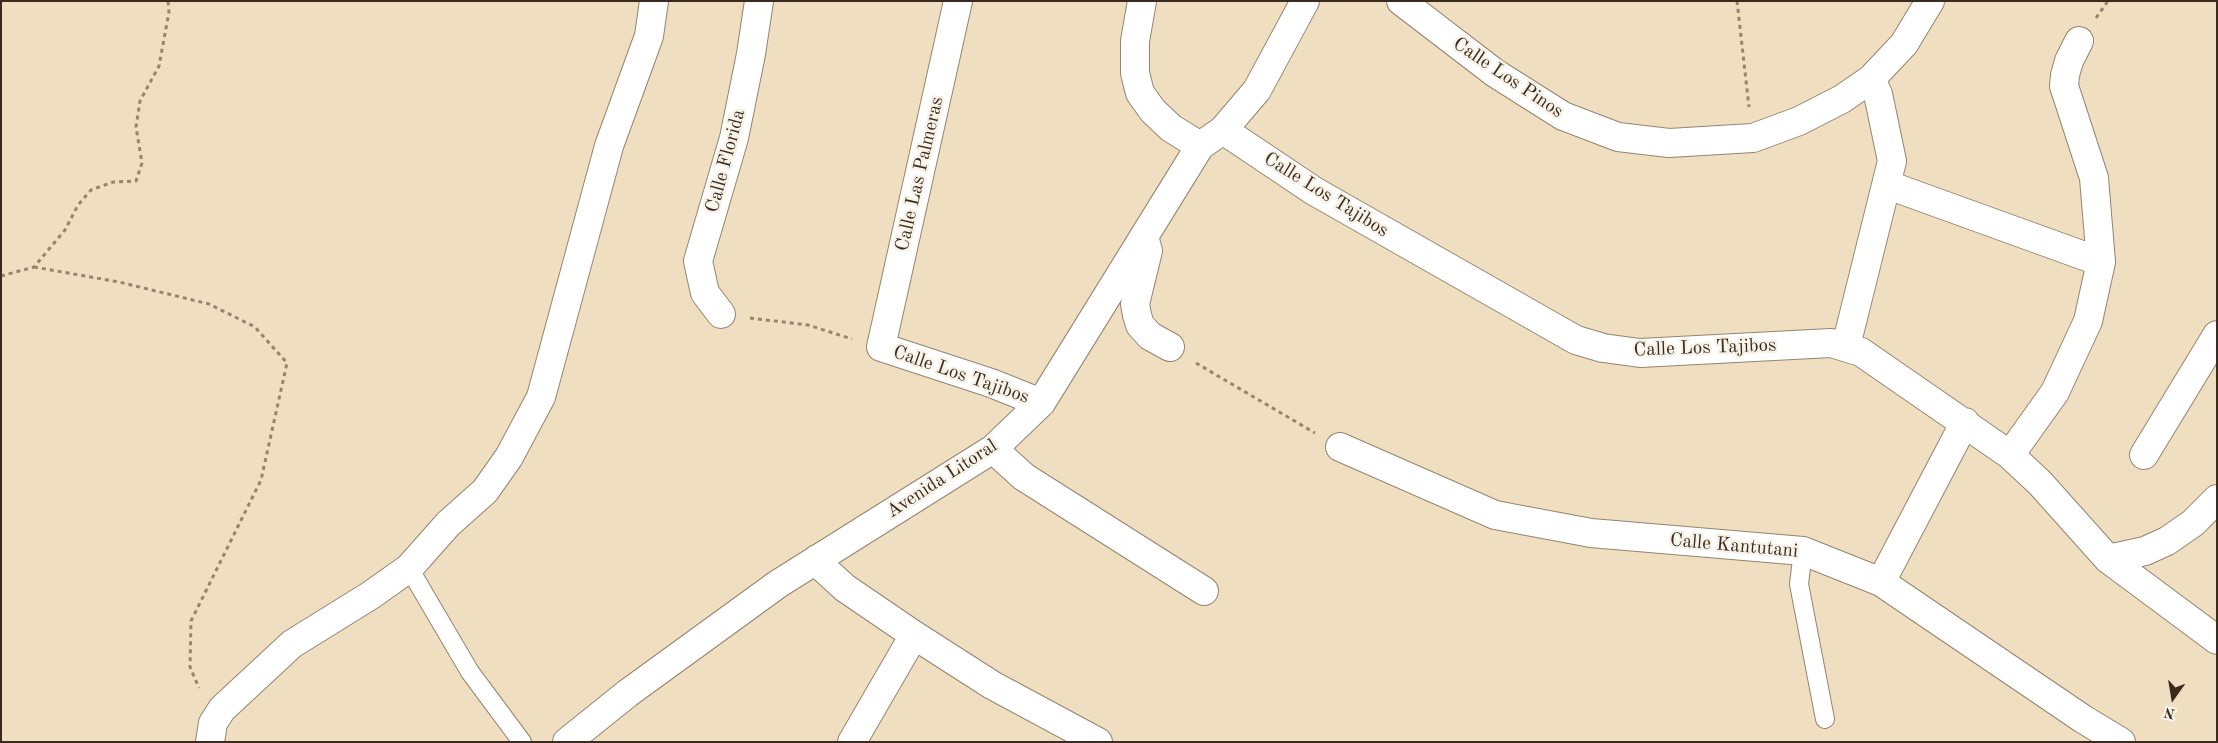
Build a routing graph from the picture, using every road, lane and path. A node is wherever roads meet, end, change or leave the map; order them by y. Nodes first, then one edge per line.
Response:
1 (168, 1) edge
2 (654, 1) edge
3 (759, 1) edge
4 (958, 1) edge
5 (1142, 1) edge
6 (1305, 1) edge
7 (1401, 1) edge
8 (1737, 1) edge
9 (1930, 1) edge
10 (2079, 41) dead end
11 (1871, 79) junction
12 (1223, 130) junction
13 (1753, 138) junction
14 (1200, 146) junction
15 (1888, 185) junction
16 (1143, 238) junction
17 (2101, 262) junction
18 (34, 268) junction
19 (1, 276) edge
20 (721, 314) joint
21 (2217, 335) edge
22 (1846, 346) junction
23 (881, 348) junction
24 (1170, 348) joint
25 (1041, 404) junction
26 (1965, 422) junction
27 (1340, 447) joint
28 (994, 449) junction
29 (2010, 455) junction
30 (2144, 455) dead end
31 (2217, 499) edge
32 (1803, 551) junction
33 (817, 559) junction
34 (2108, 559) junction
35 (409, 568) junction
36 (1881, 582) junction
37 (1204, 591) dead end
38 (914, 636) junction
39 (2217, 640) edge
40 (222, 709) junction
41 (1825, 719) dead end
42 (2080, 730) edge
43 (210, 742) edge
44 (522, 742) edge
45 (567, 742) edge
46 (852, 742) edge
47 (1098, 742) edge
48 (2121, 742) edge

1 - 18 path
2 - 35 street
3 - 20 street, Calle Florida
4 - 23 street, Calle Las Palmeras
5 - 14 street
6 - 12 street, Avenida Litoral
7 - 13 street, Calle Los Pinos
8 - 13 path
9 - 11 street, Calle Los Pinos
10 - 17 street
11 - 13 street, Calle Los Pinos
11 - 15 street
12 - 14 street, Avenida Litoral
12 - 22 street, Calle Los Tajibos
14 - 16 street, Avenida Litoral
15 - 17 street
15 - 22 street
16 - 24 street
16 - 25 street, Avenida Litoral
17 - 29 street
18 - 19 path
18 - 40 path
20 - 23 path
21 - 30 street
22 - 26 street, Calle Los Tajibos
23 - 25 street, Calle Los Tajibos
24 - 27 path
25 - 28 street, Avenida Litoral
26 - 29 street, Calle Los Tajibos
26 - 36 street
27 - 32 street, Calle Kantutani
28 - 33 street, Avenida Litoral
28 - 37 street
29 - 34 street, Calle Los Tajibos
31 - 34 street
32 - 36 street, Calle Kantutani
32 - 41 lane
33 - 38 street
33 - 45 street, Avenida Litoral
34 - 39 street, Calle Los Tajibos
35 - 40 street
35 - 44 lane
36 - 42 street, Calle Kantutani
38 - 46 street
38 - 47 street
40 - 43 street
42 - 48 street, Calle Kantutani

